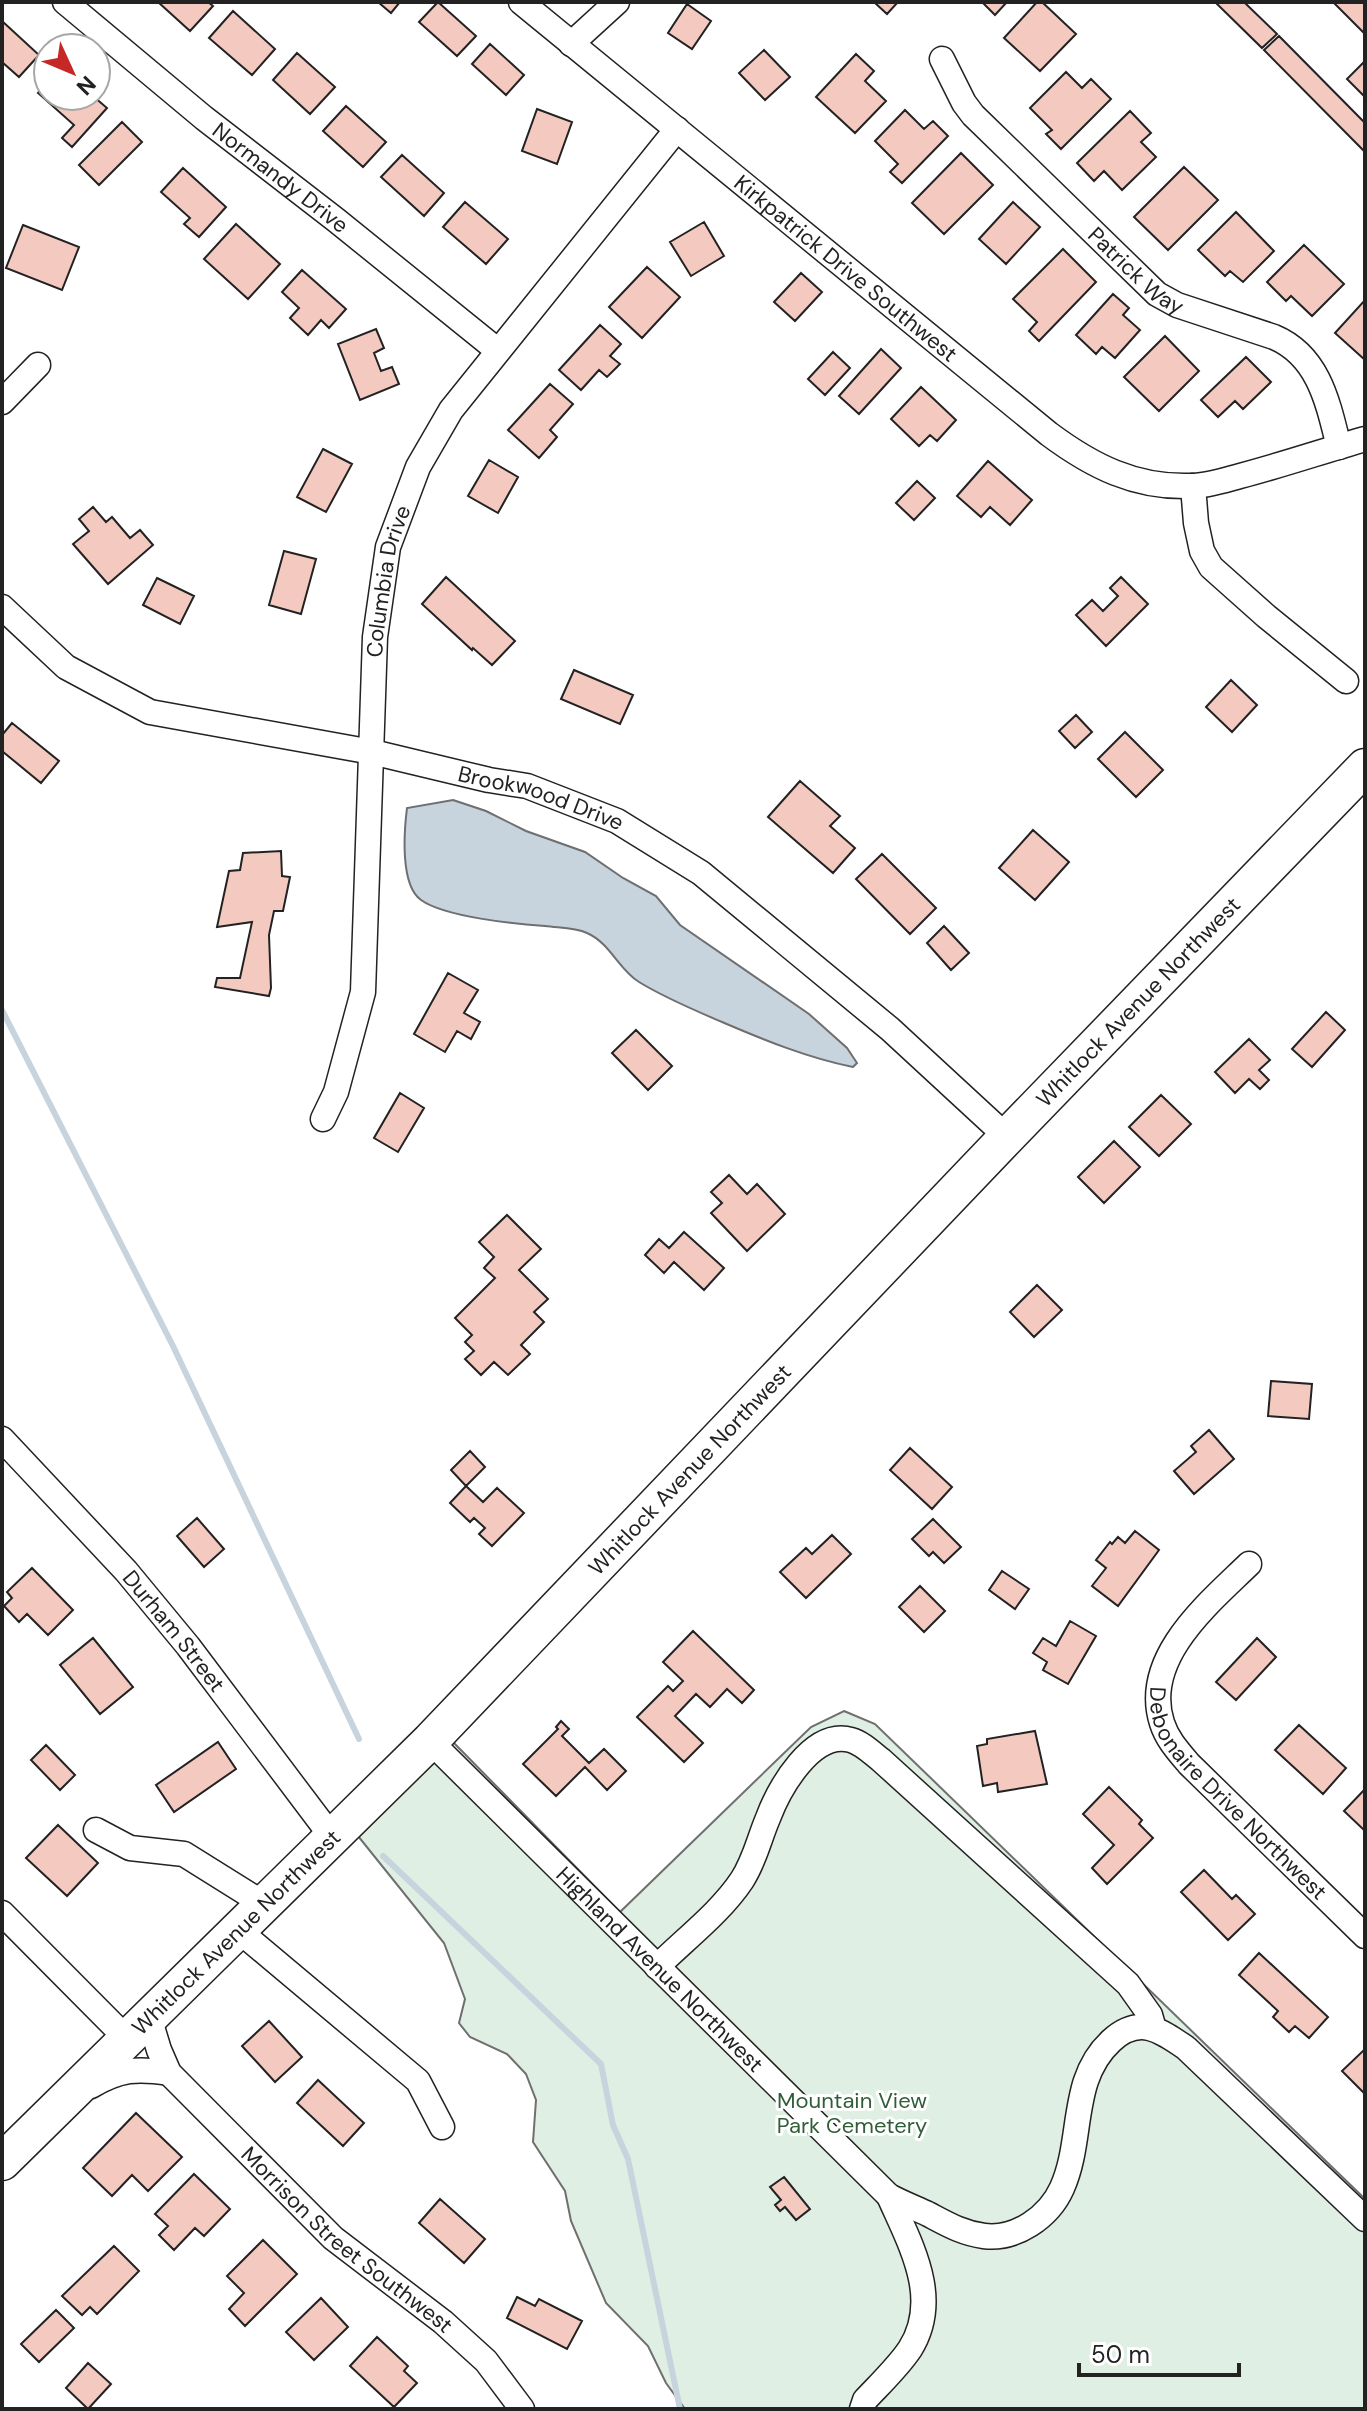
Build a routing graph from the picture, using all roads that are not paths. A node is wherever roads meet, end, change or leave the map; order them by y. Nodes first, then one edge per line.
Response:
1 (65, 2) edge
2 (521, 2) edge
3 (617, 2) edge
4 (571, 44) junction
5 (942, 59) dead end
6 (677, 129) junction
7 (497, 350) junction
8 (38, 365) dead end
9 (2, 402) edge
10 (1365, 439) edge
11 (1339, 447) junction
12 (1193, 486) junction
13 (2, 607) edge
14 (1346, 681) dead end
15 (372, 752) junction
16 (1364, 770) edge
17 (323, 1119) dead end
18 (1007, 1137) junction
19 (2, 1439) edge
20 (1249, 1564) dead end
21 (430, 1741) junction
22 (96, 1830) dead end
23 (332, 1837) junction
24 (264, 1904) junction
25 (2, 1913) edge
26 (238, 1930) junction
27 (1365, 1936) edge
28 (657, 1967) junction
29 (138, 2028) junction
30 (1154, 2029) junction
31 (169, 2073) junction
32 (59, 2106) junction
33 (442, 2127) dead end
34 (2, 2162) edge
35 (889, 2196) junction
36 (1365, 2219) edge
37 (522, 2409) edge
38 (862, 2409) edge

1 - 7 street, Normandy Drive
2 - 4 street, Kirkpatrick Drive Southwest
3 - 4 street
4 - 6 street, Kirkpatrick Drive Southwest
5 - 11 street, Patrick Way
6 - 7 street, Columbia Drive
6 - 12 street, Kirkpatrick Drive Southwest
7 - 15 street, Columbia Drive
8 - 9 street
10 - 11 street, Kirkpatrick Drive Southwest
11 - 12 street, Kirkpatrick Drive Southwest
12 - 14 street
13 - 15 street, Brookwood Drive
15 - 17 street, Columbia Drive
15 - 18 street, Brookwood Drive
16 - 18 highway, Whitlock Avenue Northwest
18 - 21 highway, Whitlock Avenue Northwest
19 - 23 street, Durham Street
20 - 27 street, Debonaire Drive Northwest
21 - 23 highway, Whitlock Avenue Northwest
21 - 28 street, Highland Avenue Northwest
22 - 24 street
23 - 24 highway, Whitlock Avenue Northwest
24 - 26 highway, Whitlock Avenue Northwest
25 - 29 street
26 - 29 highway, Whitlock Avenue Northwest
26 - 33 street
28 - 30 street
28 - 35 street, Highland Avenue Northwest
29 - 31 street, Morrison Street Southwest
29 - 32 highway, Whitlock Avenue Northwest
30 - 35 street
30 - 36 street
31 - 32 street
31 - 37 street, Morrison Street Southwest
32 - 34 highway, Whitlock Avenue Northwest
35 - 38 street

